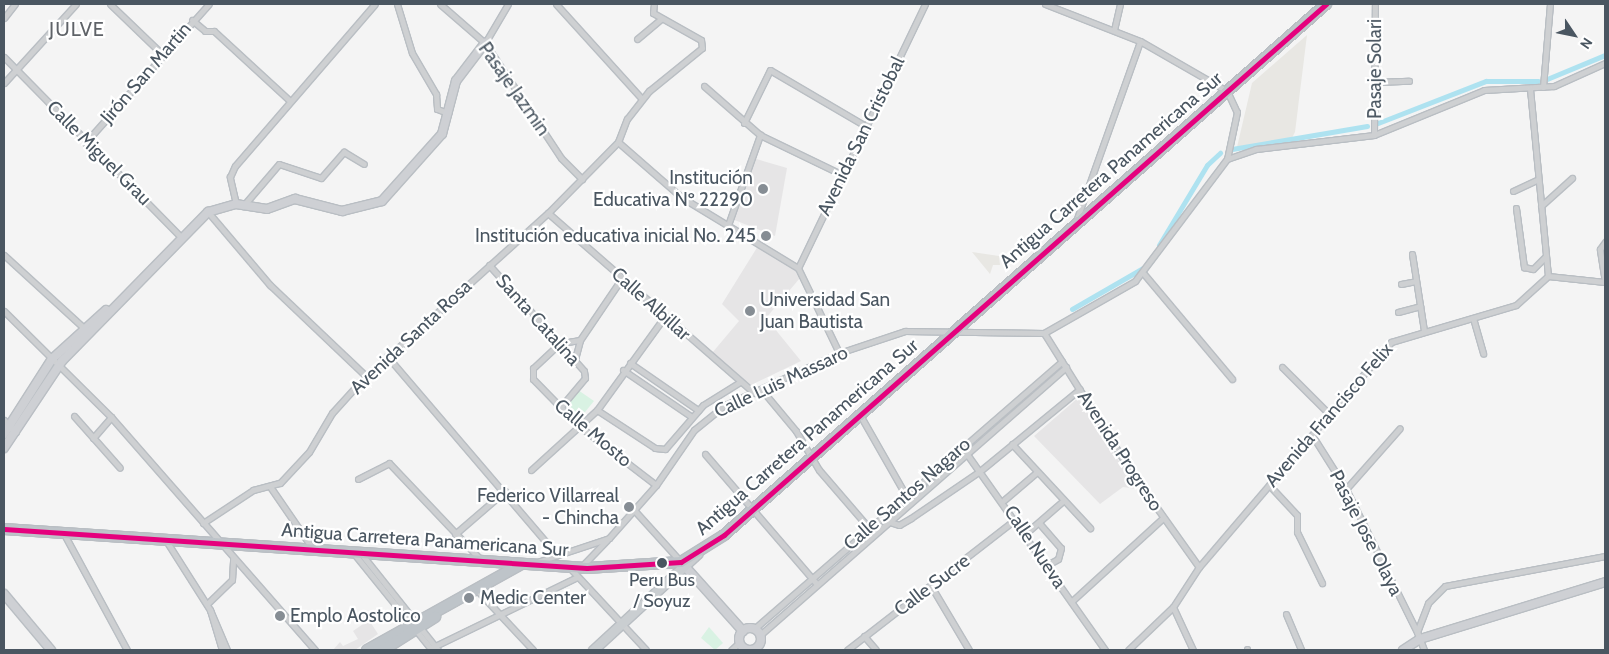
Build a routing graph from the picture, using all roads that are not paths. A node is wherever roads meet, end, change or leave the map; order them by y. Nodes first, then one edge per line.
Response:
1 (15, 4) edge
2 (76, 4) edge
3 (110, 4) edge
4 (209, 4) edge
5 (375, 4) edge
6 (398, 4) edge
7 (440, 4) edge
8 (508, 4) edge
9 (556, 4) edge
10 (654, 4) edge
11 (924, 4) edge
12 (1044, 4) edge
13 (1120, 4) edge
14 (1326, 4) edge
15 (1374, 4) edge
16 (1550, 4) edge
17 (1315, 9) edge
18 (4, 18) edge
19 (661, 18) junction
20 (192, 20) junction
21 (1114, 30) junction
22 (637, 39) dead end
23 (1140, 41) junction
24 (485, 43) junction
25 (162, 54) junction
26 (4, 56) edge
27 (1605, 63) edge
28 (18, 68) junction
29 (1409, 81) dead end
30 (1375, 82) junction
31 (4, 83) edge
32 (704, 86) dead end
33 (1544, 87) junction
34 (1530, 88) junction
35 (1227, 91) junction
36 (642, 99) junction
37 (290, 101) junction
38 (448, 113) junction
39 (744, 123) junction
40 (867, 127) junction
41 (760, 135) junction
42 (1374, 135) junction
43 (618, 142) junction
44 (85, 143) junction
45 (1227, 160) junction
46 (364, 164) dead end
47 (843, 175) junction
48 (1572, 178) dead end
49 (582, 179) junction
50 (1537, 180) junction
51 (1514, 191) dead end
52 (240, 205) junction
53 (1541, 206) junction
54 (1516, 208) dead end
55 (208, 212) junction
56 (548, 213) junction
57 (728, 225) junction
58 (1075, 225) junction
59 (181, 237) junction
60 (1605, 242) edge
61 (1412, 254) dead end
62 (4, 255) edge
63 (1546, 256) junction
64 (489, 265) junction
65 (798, 268) junction
66 (1144, 274) junction
67 (1548, 276) junction
68 (622, 278) junction
69 (1416, 280) junction
70 (1605, 282) edge
71 (1401, 284) dead end
72 (112, 306) junction
73 (1420, 306) junction
74 (4, 311) edge
75 (1398, 312) dead end
76 (665, 316) junction
77 (1473, 318) junction
78 (84, 328) junction
79 (1424, 331) junction
80 (954, 332) junction
81 (1044, 333) junction
82 (580, 340) junction
83 (560, 343) junction
84 (839, 353) junction
85 (1483, 354) dead end
86 (387, 356) junction
87 (52, 359) junction
88 (575, 359) junction
89 (1062, 360) junction
90 (630, 362) junction
91 (60, 364) junction
92 (1066, 367) junction
93 (1282, 367) dead end
94 (623, 370) junction
95 (366, 376) junction
96 (1232, 379) dead end
97 (740, 382) junction
98 (761, 389) junction
99 (1080, 390) junction
100 (754, 393) junction
101 (560, 408) junction
102 (597, 410) junction
103 (698, 410) junction
104 (860, 415) junction
105 (1330, 415) junction
106 (74, 416) dead end
107 (111, 417) junction
108 (692, 417) junction
109 (579, 426) junction
110 (1400, 428) dead end
111 (8, 430) edge
112 (1312, 435) junction
113 (93, 438) junction
114 (1012, 444) junction
115 (960, 446) junction
116 (4, 448) edge
117 (965, 451) junction
118 (705, 454) dead end
119 (813, 457) junction
120 (120, 468) dead end
121 (531, 470) dead end
122 (980, 470) junction
123 (1037, 472) junction
124 (358, 478) dead end
125 (656, 485) junction
126 (1269, 485) junction
127 (271, 488) junction
128 (1346, 489) junction
129 (505, 491) junction
130 (905, 494) junction
131 (1004, 500) junction
132 (1063, 501) junction
133 (754, 509) junction
134 (634, 510) junction
135 (1163, 518) junction
136 (1016, 519) junction
137 (887, 521) junction
138 (203, 523) junction
139 (1039, 523) junction
140 (869, 528) junction
141 (1090, 528) dead end
142 (4, 529) edge
143 (64, 533) junction
144 (1026, 533) junction
145 (455, 534) junction
146 (874, 534) junction
147 (609, 538) junction
148 (165, 539) junction
149 (220, 545) junction
150 (314, 551) junction
151 (359, 555) junction
152 (557, 555) junction
153 (1605, 556) edge
154 (233, 558) junction
155 (483, 562) junction
156 (525, 564) junction
157 (684, 564) junction
158 (1047, 565) junction
159 (1199, 567) junction
160 (579, 572) junction
161 (811, 577) junction
162 (1605, 582) edge
163 (1322, 583) dead end
164 (817, 584) junction
165 (931, 586) junction
166 (475, 589) junction
167 (4, 594) edge
168 (1072, 601) junction
169 (208, 603) junction
170 (1173, 608) junction
171 (210, 610) junction
172 (1286, 614) dead end
173 (498, 615) junction
174 (623, 624) junction
175 (416, 625) junction
176 (743, 631) junction
177 (757, 632) junction
178 (864, 636) junction
179 (1418, 636) junction
180 (740, 642) junction
181 (434, 649) edge
182 (758, 649) edge
183 (51, 650) edge
184 (127, 650) edge
185 (222, 650) edge
186 (227, 650) edge
187 (315, 650) edge
188 (367, 650) edge
189 (383, 650) edge
190 (533, 650) edge
191 (593, 650) edge
192 (646, 650) edge
193 (731, 650) edge
194 (747, 650) edge
195 (847, 650) edge
196 (876, 650) edge
197 (969, 650) edge
198 (1105, 650) edge
199 (1128, 650) edge
200 (1193, 650) edge
201 (1300, 650) edge
202 (1403, 650) edge
203 (1424, 650) edge

1 - 18 street
2 - 28 street
3 - 25 street
4 - 20 street, Jirón San Martin
5 - 37 street
6 - 38 street
7 - 24 street, Pasaje Jazmin
8 - 24 street
9 - 36 street
10 - 19 street
11 - 40 street, Avenida San Cristobal
12 - 21 street
13 - 21 street
14 - 17 highway, Antigua Carretera Panamericana Sur
15 - 30 street, Pasaje Solari
16 - 33 street
17 - 35 highway, Antigua Carretera Panamericana Sur
19 - 22 street
19 - 36 street
20 - 25 street, Jirón San Martin
20 - 37 street
21 - 23 street
23 - 35 street
23 - 58 street
24 - 38 street
24 - 49 street, Pasaje Jazmin
25 - 44 street, Jirón San Martin
26 - 28 street, Calle Miguel Grau
27 - 33 street
28 - 31 street
28 - 44 street, Calle Miguel Grau
29 - 30 street
30 - 42 street, Pasaje Solari
32 - 39 street
33 - 34 street
34 - 42 street
34 - 50 street
35 - 45 street
35 - 58 highway, Antigua Carretera Panamericana Sur
36 - 43 street, Avenida Santa Rosa
37 - 52 street
38 - 52 street
39 - 40 street
39 - 41 street
40 - 47 street, Avenida San Cristobal
41 - 47 street
41 - 57 street
42 - 45 street
43 - 49 street, Avenida Santa Rosa
43 - 57 street
44 - 59 street, Calle Miguel Grau
45 - 66 street
46 - 52 street
47 - 65 street, Avenida San Cristobal
48 - 53 street
49 - 56 street, Avenida Santa Rosa
50 - 51 street
50 - 53 street
52 - 55 street
53 - 63 street
54 - 63 street
55 - 59 street
55 - 95 street
56 - 64 street, Avenida Santa Rosa
56 - 68 street, Calle Albillar
57 - 65 street
58 - 80 highway, Antigua Carretera Panamericana Sur
59 - 72 street
60 - 70 street
61 - 69 street
62 - 78 street
63 - 67 street
64 - 83 street, Santa Catalina
64 - 86 street, Avenida Santa Rosa
65 - 84 street
66 - 81 street
66 - 96 street
67 - 70 street
67 - 77 street, Avenida Francisco Felix
68 - 76 street, Calle Albillar
68 - 82 street
69 - 71 street
69 - 73 street
72 - 78 street
72 - 91 street
73 - 75 street
73 - 79 street
74 - 87 street
76 - 90 street
76 - 97 street, Calle Albillar
77 - 79 street, Avenida Francisco Felix
77 - 85 street
78 - 87 street
79 - 105 street, Avenida Francisco Felix
80 - 81 street, Calle Luis Massaro
80 - 84 street, Calle Luis Massaro
80 - 104 highway, Antigua Carretera Panamericana Sur
81 - 89 street, Avenida Progreso
82 - 83 street
82 - 88 street
83 - 88 street, Santa Catalina
83 - 101 street, Calle Mosto
84 - 98 street, Calle Luis Massaro
86 - 95 street, Avenida Santa Rosa
86 - 129 street
87 - 91 street
87 - 111 street
88 - 101 street, Santa Catalina
89 - 92 street, Avenida Progreso
89 - 115 street, Calle Santos Nagaro
90 - 94 street
90 - 103 street
91 - 107 street
91 - 111 street
92 - 99 street, Avenida Progreso
92 - 117 street, Calle Santos Nagaro
93 - 105 street
94 - 102 street
94 - 108 street
95 - 127 street, Avenida Santa Rosa
97 - 100 street, Calle Albillar
97 - 103 street
98 - 100 street, Calle Luis Massaro
98 - 119 street
99 - 114 street
99 - 135 street, Avenida Progreso
100 - 125 street, Calle Luis Massaro
101 - 109 street, Calle Mosto
102 - 108 street
102 - 109 street
103 - 108 street
104 - 119 highway, Antigua Carretera Panamericana Sur
104 - 130 street
105 - 112 street, Avenida Francisco Felix
106 - 113 street
107 - 113 street
107 - 138 street
109 - 121 street
109 - 125 street, Calle Mosto
110 - 128 street
111 - 116 street
112 - 126 street, Avenida Francisco Felix
112 - 128 street, Pasaje Jose Olaya
113 - 120 street
114 - 122 street
114 - 123 street
115 - 117 street, Calle Nueva
115 - 130 street, Calle Santos Nagaro
117 - 122 street, Calle Nueva
117 - 137 street, Calle Santos Nagaro
118 - 133 street
119 - 133 highway, Antigua Carretera Panamericana Sur
119 - 140 street
122 - 131 street, Calle Nueva
122 - 137 street
123 - 131 street
123 - 132 street
124 - 145 street
125 - 134 street, Calle Luis Massaro
126 - 159 street, Avenida Francisco Felix
126 - 163 street
127 - 138 street, Avenida Santa Rosa
127 - 150 street
128 - 179 street, Pasaje Jose Olaya
129 - 145 street
129 - 152 street
130 - 140 street, Calle Santos Nagaro
131 - 136 street, Calle Nueva
132 - 139 street
132 - 141 street
133 - 157 highway, Antigua Carretera Panamericana Sur
133 - 161 street
134 - 147 street, Calle Luis Massaro
134 - 157 street
135 - 159 street, Avenida Progreso
135 - 168 street
136 - 144 street, Calle Nueva
136 - 165 street, Calle Sucre
137 - 146 street, Calle Santos Nagaro
138 - 149 street
139 - 144 street
139 - 158 street
140 - 146 street
140 - 161 street, Calle Santos Nagaro
142 - 143 highway, Antigua Carretera Panamericana Sur
143 - 148 highway, Antigua Carretera Panamericana Sur
143 - 184 street
144 - 158 street, Calle Nueva
145 - 155 street
146 - 164 street, Calle Santos Nagaro
147 - 152 street
147 - 160 street, Calle Luis Massaro
148 - 149 highway, Antigua Carretera Panamericana Sur
148 - 169 street
149 - 150 highway, Antigua Carretera Panamericana Sur
149 - 154 street
150 - 151 highway, Antigua Carretera Panamericana Sur
151 - 155 highway, Antigua Carretera Panamericana Sur
151 - 175 street
152 - 156 street
153 - 179 street
154 - 169 street
154 - 187 street
155 - 156 highway, Antigua Carretera Panamericana Sur
156 - 160 highway, Antigua Carretera Panamericana Sur
156 - 166 highway
157 - 160 highway, Antigua Carretera Panamericana Sur
157 - 174 main road
157 - 176 street
158 - 168 street, Calle Nueva
159 - 170 street, Avenida Francisco Felix
160 - 173 street
160 - 174 street
161 - 164 street
161 - 177 street, Calle Santos Nagaro
162 - 179 street
164 - 177 street, Calle Santos Nagaro
165 - 178 street, Calle Sucre
165 - 197 street
166 - 173 street
166 - 175 highway
167 - 183 street
168 - 198 street, Calle Nueva
169 - 171 street
170 - 199 street, Avenida Francisco Felix
170 - 200 street
171 - 185 street
171 - 186 street
172 - 201 street
173 - 181 street
173 - 190 street
174 - 191 main road
174 - 192 street
175 - 181 street
175 - 188 highway
175 - 189 highway
176 - 177 street
176 - 180 street
177 - 182 street
178 - 195 street, Calle Sucre
178 - 196 street
179 - 202 street
179 - 203 street, Pasaje Jose Olaya
180 - 193 street
180 - 194 street
182 - 194 street

